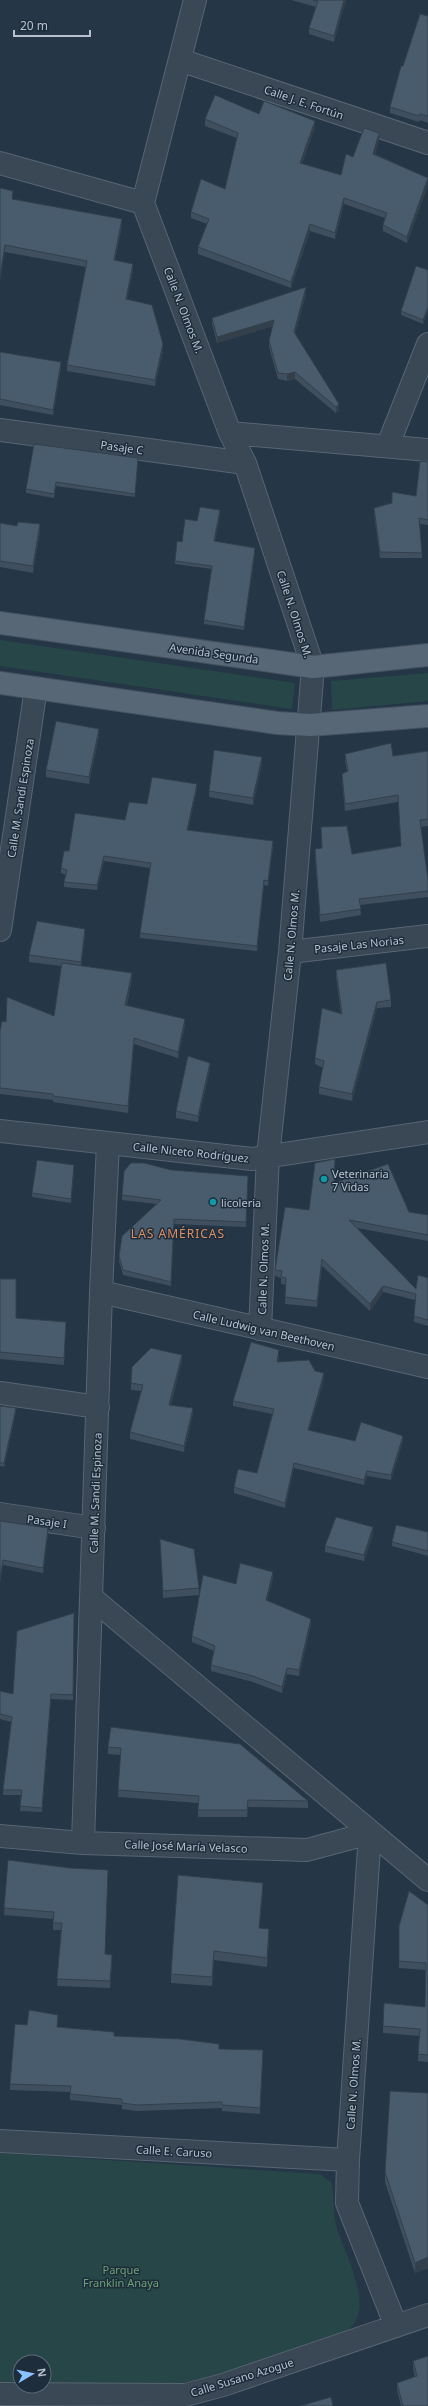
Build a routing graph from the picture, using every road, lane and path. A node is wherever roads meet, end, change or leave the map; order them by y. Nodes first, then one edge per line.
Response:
1 (195, 0) edge
2 (180, 60) junction
3 (428, 143) edge
4 (0, 163) edge
5 (143, 203) junction
6 (428, 344) edge
7 (0, 430) edge
8 (230, 433) junction
9 (388, 445) junction
10 (428, 450) edge
11 (245, 463) junction
12 (0, 623) edge
13 (428, 655) edge
14 (313, 667) junction
15 (0, 683) edge
16 (36, 688) junction
17 (428, 716) edge
18 (310, 726) junction
19 (0, 930) edge
20 (428, 936) edge
21 (290, 952) junction
22 (0, 1131) edge
23 (428, 1132) edge
24 (108, 1144) junction
25 (268, 1156) junction
26 (101, 1292) junction
27 (260, 1329) junction
28 (428, 1367) edge
29 (0, 1393) edge
30 (98, 1407) junction
31 (0, 1514) edge
32 (94, 1528) junction
33 (92, 1598) junction
34 (370, 1833) junction
35 (0, 1836) edge
36 (83, 1843) junction
37 (428, 1880) edge
38 (0, 2141) edge
39 (348, 2160) junction
40 (428, 2315) edge
41 (396, 2326) junction
42 (0, 2394) edge
43 (187, 2400) edge

1 - 2 street
2 - 3 street, Calle J. E. Fortún
2 - 5 street
4 - 5 street
5 - 8 street, Calle N. Olmos M.
6 - 9 street
7 - 11 street, Pasaje C
8 - 9 street
8 - 11 street, Calle N. Olmos M.
9 - 10 street
11 - 14 street, Calle N. Olmos M.
12 - 14 main road, Avenida Segunda
13 - 14 main road, Avenida Segunda
14 - 18 street, Calle N. Olmos M.
15 - 16 main road
16 - 18 main road
16 - 19 street, Calle M. Sandi Espinoza
17 - 18 main road
18 - 21 street, Calle N. Olmos M.
20 - 21 street, Pasaje Las Norias
21 - 25 street, Calle N. Olmos M.
22 - 24 street, Calle Niceto Rodríguez
23 - 25 street, Calle Niceto Rodríguez
24 - 25 street, Calle Niceto Rodríguez
24 - 26 street, Calle M. Sandi Espinoza
25 - 27 street, Calle N. Olmos M.
26 - 27 street, Calle Ludwig van Beethoven
26 - 30 street, Calle M. Sandi Espinoza
27 - 28 street, Calle Ludwig van Beethoven
29 - 30 street
30 - 32 street, Calle M. Sandi Espinoza
31 - 32 street, Pasaje I
32 - 33 street, Calle M. Sandi Espinoza
33 - 34 street
33 - 36 street, Calle M. Sandi Espinoza
34 - 36 street, Calle José María Velasco
34 - 37 street
34 - 39 street, Calle N. Olmos M.
35 - 36 street, Calle José María Velasco
38 - 39 street, Calle E. Caruso
39 - 41 street, Calle N. Olmos M.
40 - 41 street, Calle Susano Azogue
41 - 43 street, Calle Susano Azogue
42 - 43 street, Calle Susano Azogue

